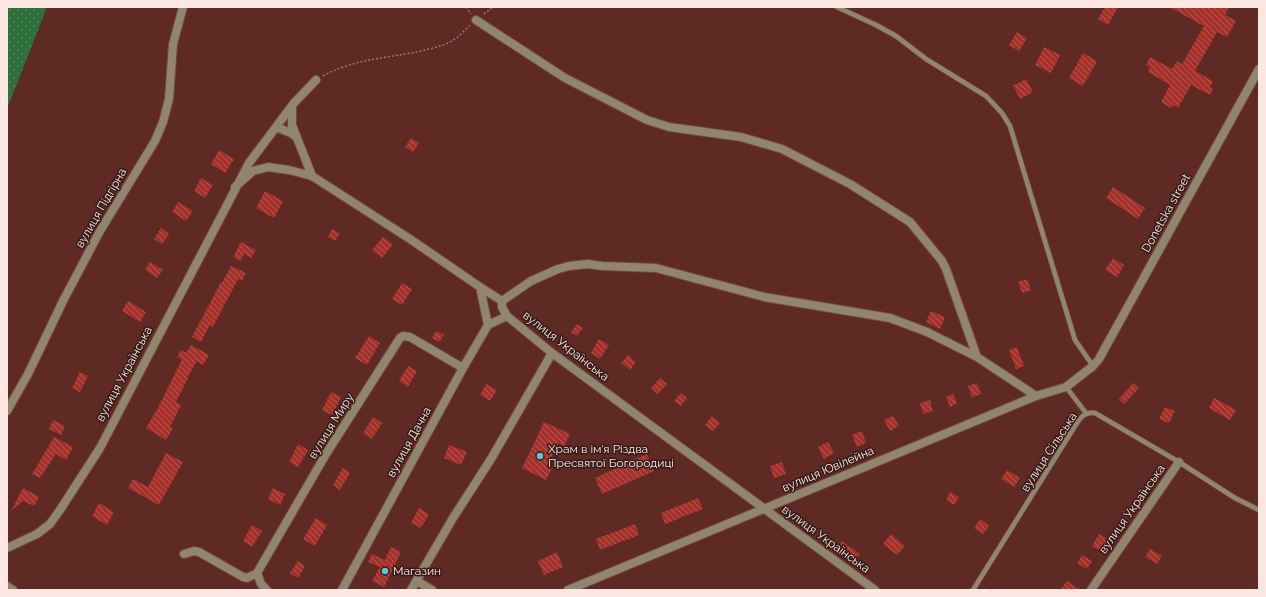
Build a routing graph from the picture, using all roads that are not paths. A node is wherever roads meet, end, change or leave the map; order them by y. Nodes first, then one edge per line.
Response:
1 (183, 7) edge
2 (837, 7) edge
3 (476, 20) road end
4 (1259, 69) edge
5 (316, 80) road end
6 (292, 107) junction
7 (276, 127) junction
8 (296, 137) junction
9 (312, 176) junction
10 (236, 187) junction
11 (480, 287) junction
12 (502, 301) junction
13 (507, 316) junction
14 (488, 325) junction
15 (552, 353) junction
16 (977, 358) junction
17 (1093, 366) junction
18 (463, 368) junction
19 (1066, 388) junction
20 (1036, 396) junction
21 (7, 411) edge
22 (1086, 413) junction
23 (1179, 462) junction
24 (764, 509) junction
25 (1259, 510) edge
26 (7, 548) edge
27 (184, 554) dead end
28 (257, 573) junction
29 (417, 581) junction
30 (7, 586) edge
31 (12, 590) edge
32 (267, 590) edge
33 (342, 590) edge
34 (411, 590) edge
35 (432, 590) edge
36 (568, 590) edge
37 (875, 590) edge
38 (973, 590) edge
39 (1091, 590) edge

1 - 21 street, вулиця Підгірна
2 - 17 lane
3 - 16 street
4 - 17 street, Donetska street
5 - 6 street, вулиця Українська
6 - 7 street, вулиця Українська
6 - 8 street
7 - 8 street
7 - 10 street, вулиця Українська
8 - 9 street
9 - 10 street, вулиця Українська
9 - 11 street, вулиця Українська
10 - 26 street, вулиця Українська
11 - 12 street, вулиця Українська
11 - 14 street
12 - 13 street, вулиця Українська
12 - 16 street
13 - 14 street
13 - 15 street, вулиця Українська
14 - 18 street, вулиця Дачна
15 - 24 street, вулиця Українська
15 - 29 street
16 - 20 street
17 - 19 street, вулиця Ювілейна
18 - 28 street, вулиця Миру
18 - 33 street, вулиця Дачна
19 - 20 street, вулиця Ювілейна
19 - 22 lane
20 - 24 street, вулиця Ювілейна
22 - 23 lane, вулиця Сільська
22 - 38 lane, вулиця Сільська
23 - 25 lane, вулиця Сільська
23 - 39 street, вулиця Українська
24 - 36 street, вулиця Ювілейна
24 - 37 street, вулиця Українська
27 - 28 street
28 - 32 street
29 - 34 street
29 - 35 street
30 - 31 street

